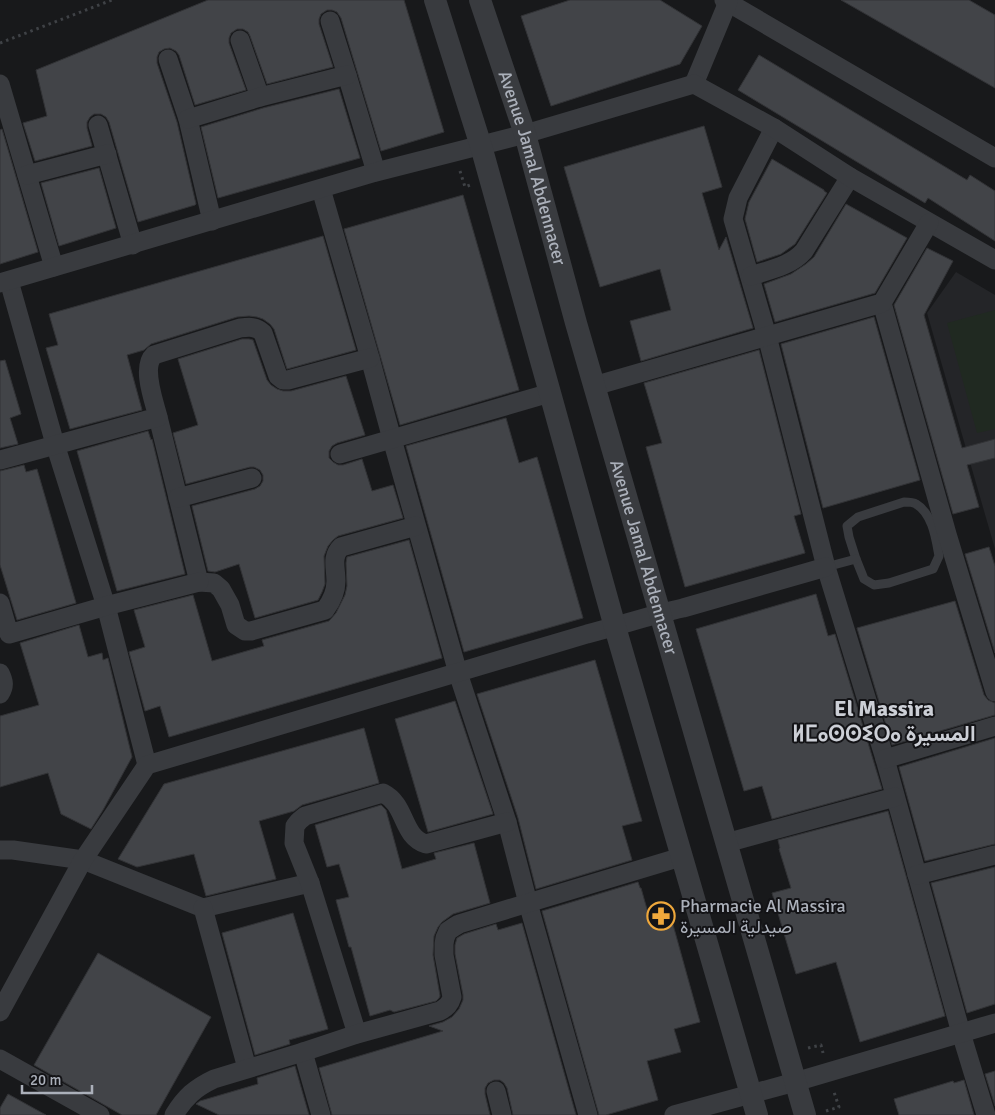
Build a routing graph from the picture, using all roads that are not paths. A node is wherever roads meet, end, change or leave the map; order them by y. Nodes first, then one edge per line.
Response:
1 (436, 0) edge
2 (480, 0) edge
3 (726, 1) edge
4 (330, 21) dead end
5 (240, 40) dead end
6 (168, 59) dead end
7 (348, 75) junction
8 (0, 84) edge
9 (694, 84) junction
10 (260, 97) junction
11 (188, 119) junction
12 (98, 125) dead end
13 (774, 128) junction
14 (525, 134) junction
15 (480, 146) junction
16 (107, 154) junction
17 (995, 158) edge
18 (376, 172) junction
19 (27, 176) junction
20 (850, 177) junction
21 (321, 189) junction
22 (212, 221) junction
23 (929, 223) junction
24 (133, 245) junction
25 (995, 260) edge
26 (54, 267) junction
27 (751, 276) junction
28 (5, 282) edge
29 (882, 303) junction
30 (767, 336) junction
31 (370, 358) junction
32 (594, 386) junction
33 (550, 393) junction
34 (158, 417) junction
35 (392, 439) junction
36 (56, 444) junction
37 (340, 454) dead end
38 (0, 460) edge
39 (252, 478) dead end
40 (178, 498) junction
41 (416, 526) junction
42 (939, 529) junction
43 (856, 559) junction
44 (826, 567) junction
45 (199, 582) junction
46 (0, 603) edge
47 (106, 606) junction
48 (660, 613) junction
49 (615, 627) junction
50 (4, 635) edge
51 (0, 673) edge
52 (458, 673) junction
53 (995, 692) edge
54 (0, 694) edge
55 (995, 726) edge
56 (885, 759) junction
57 (147, 765) junction
58 (895, 797) junction
59 (507, 822) junction
60 (726, 843) junction
61 (0, 850) edge
62 (995, 855) edge
63 (681, 858) junction
64 (83, 860) junction
65 (917, 875) junction
66 (310, 883) junction
67 (528, 902) junction
68 (203, 908) junction
69 (0, 1012) edge
70 (995, 1023) edge
71 (961, 1033) junction
72 (357, 1034) junction
73 (303, 1052) junction
74 (0, 1059) edge
75 (247, 1068) junction
76 (795, 1082) junction
77 (496, 1091) dead end
78 (754, 1105) edge
79 (100, 1115) edge
80 (174, 1115) edge
81 (321, 1115) edge
82 (502, 1115) edge
83 (588, 1115) edge
84 (674, 1115) edge
85 (805, 1115) edge
86 (986, 1115) edge

1 - 15 street
2 - 14 street, Avenue Jamal Abdennacer
3 - 9 street
3 - 17 street
4 - 7 street
5 - 10 street
6 - 11 street
7 - 10 street
7 - 18 street
8 - 19 street
9 - 13 street
9 - 14 street
10 - 11 street
11 - 22 street
12 - 16 street
13 - 20 street
13 - 27 street
14 - 15 street
14 - 32 street, Avenue Jamal Abdennacer
15 - 18 street
15 - 33 street
16 - 19 street
16 - 24 street
18 - 21 street
19 - 26 street
20 - 23 street
20 - 27 street
21 - 22 street
21 - 31 street
22 - 24 street
23 - 25 street
23 - 29 street
24 - 26 street
26 - 28 street
27 - 30 street
28 - 36 street
29 - 30 street
29 - 42 street
30 - 32 street
30 - 44 street
31 - 34 street
31 - 35 street
32 - 48 street, Avenue Jamal Abdennacer
33 - 35 street
33 - 49 street
34 - 36 street
34 - 40 street
35 - 37 street
35 - 41 street
36 - 38 street
36 - 47 street
39 - 40 street
40 - 45 street
41 - 45 street
41 - 52 street
42 - 43 lane
42 - 43 lane
42 - 53 street
43 - 44 lane
44 - 48 street
44 - 56 street
45 - 47 street
46 - 50 street
47 - 50 street
47 - 57 street
48 - 49 street
48 - 60 street, Avenue Jamal Abdennacer
49 - 52 street
49 - 63 street
51 - 54 street
52 - 57 street
52 - 59 street
55 - 56 street
56 - 58 street
57 - 64 street
58 - 60 street
58 - 65 street
59 - 66 street
59 - 67 street
60 - 76 street, Avenue Jamal Abdennacer
61 - 64 street
62 - 65 street
63 - 67 street
63 - 78 street
64 - 68 street
64 - 69 street
65 - 71 street
66 - 68 street
66 - 72 street
67 - 72 street
67 - 83 street
68 - 75 street
70 - 71 street
71 - 76 street
71 - 86 street
72 - 73 street
73 - 75 street
73 - 81 street
74 - 79 street
75 - 80 street
76 - 78 street
76 - 85 street, Avenue Jamal Abdennacer
77 - 82 street
78 - 84 street

